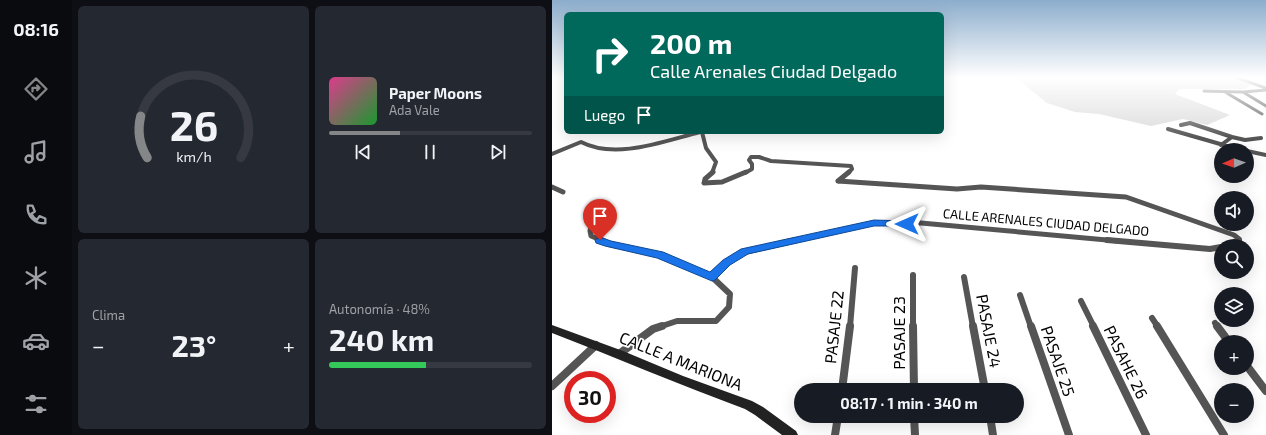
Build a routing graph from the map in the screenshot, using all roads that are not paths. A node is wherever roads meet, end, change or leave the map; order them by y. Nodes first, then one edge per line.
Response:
1 (1235, 97) edge
2 (1252, 97) edge
3 (1266, 106) edge
4 (1262, 114) dead end
5 (1181, 125) dead end
6 (1168, 129) dead end
7 (693, 134) edge
8 (702, 134) edge
9 (1232, 137) junction
10 (1261, 138) dead end
11 (1217, 143) edge
12 (1223, 143) edge
13 (1254, 153) edge
14 (552, 154) edge
15 (1266, 156) edge
16 (552, 187) edge
17 (563, 192) dead end
18 (594, 212) dead end
19 (1239, 239) edge
20 (1214, 248) edge
21 (856, 268) dead end
22 (913, 275) dead end
23 (712, 277) junction
24 (964, 277) dead end
25 (1020, 295) dead end
26 (1081, 301) dead end
27 (1152, 318) dead end
28 (552, 329) edge
29 (596, 345) junction
30 (619, 354) junction
31 (1254, 375) edge
32 (843, 383) edge
33 (914, 383) edge
34 (984, 383) edge
35 (552, 386) edge
36 (1266, 391) edge
37 (837, 423) edge
38 (914, 423) edge
39 (991, 423) edge
40 (792, 435) edge
41 (835, 435) edge
42 (915, 435) edge
43 (994, 435) edge
44 (1069, 435) edge
45 (1146, 435) edge
46 (1224, 435) edge

1 - 4 street
2 - 3 street
5 - 9 street
6 - 11 street
7 - 14 street
8 - 19 street, CALLE ARENALES CIUDAD DELGADO
9 - 10 street
9 - 12 street
13 - 15 street
16 - 17 street
18 - 23 street
20 - 23 street, CALLE ARENALES CIUDAD DELGADO
21 - 32 street, PASAJE 22
22 - 33 street, PASAJE 23
23 - 30 street
24 - 34 street, PASAJE 24
25 - 44 street, PASAJE 25
26 - 45 street, PASAHE 26
27 - 46 street
28 - 29 main road, CALLE A MARIONA
29 - 30 main road, CALLE A MARIONA
29 - 35 street
30 - 40 main road, CALLE A MARIONA
31 - 36 street
37 - 41 street
38 - 42 street
39 - 43 street

